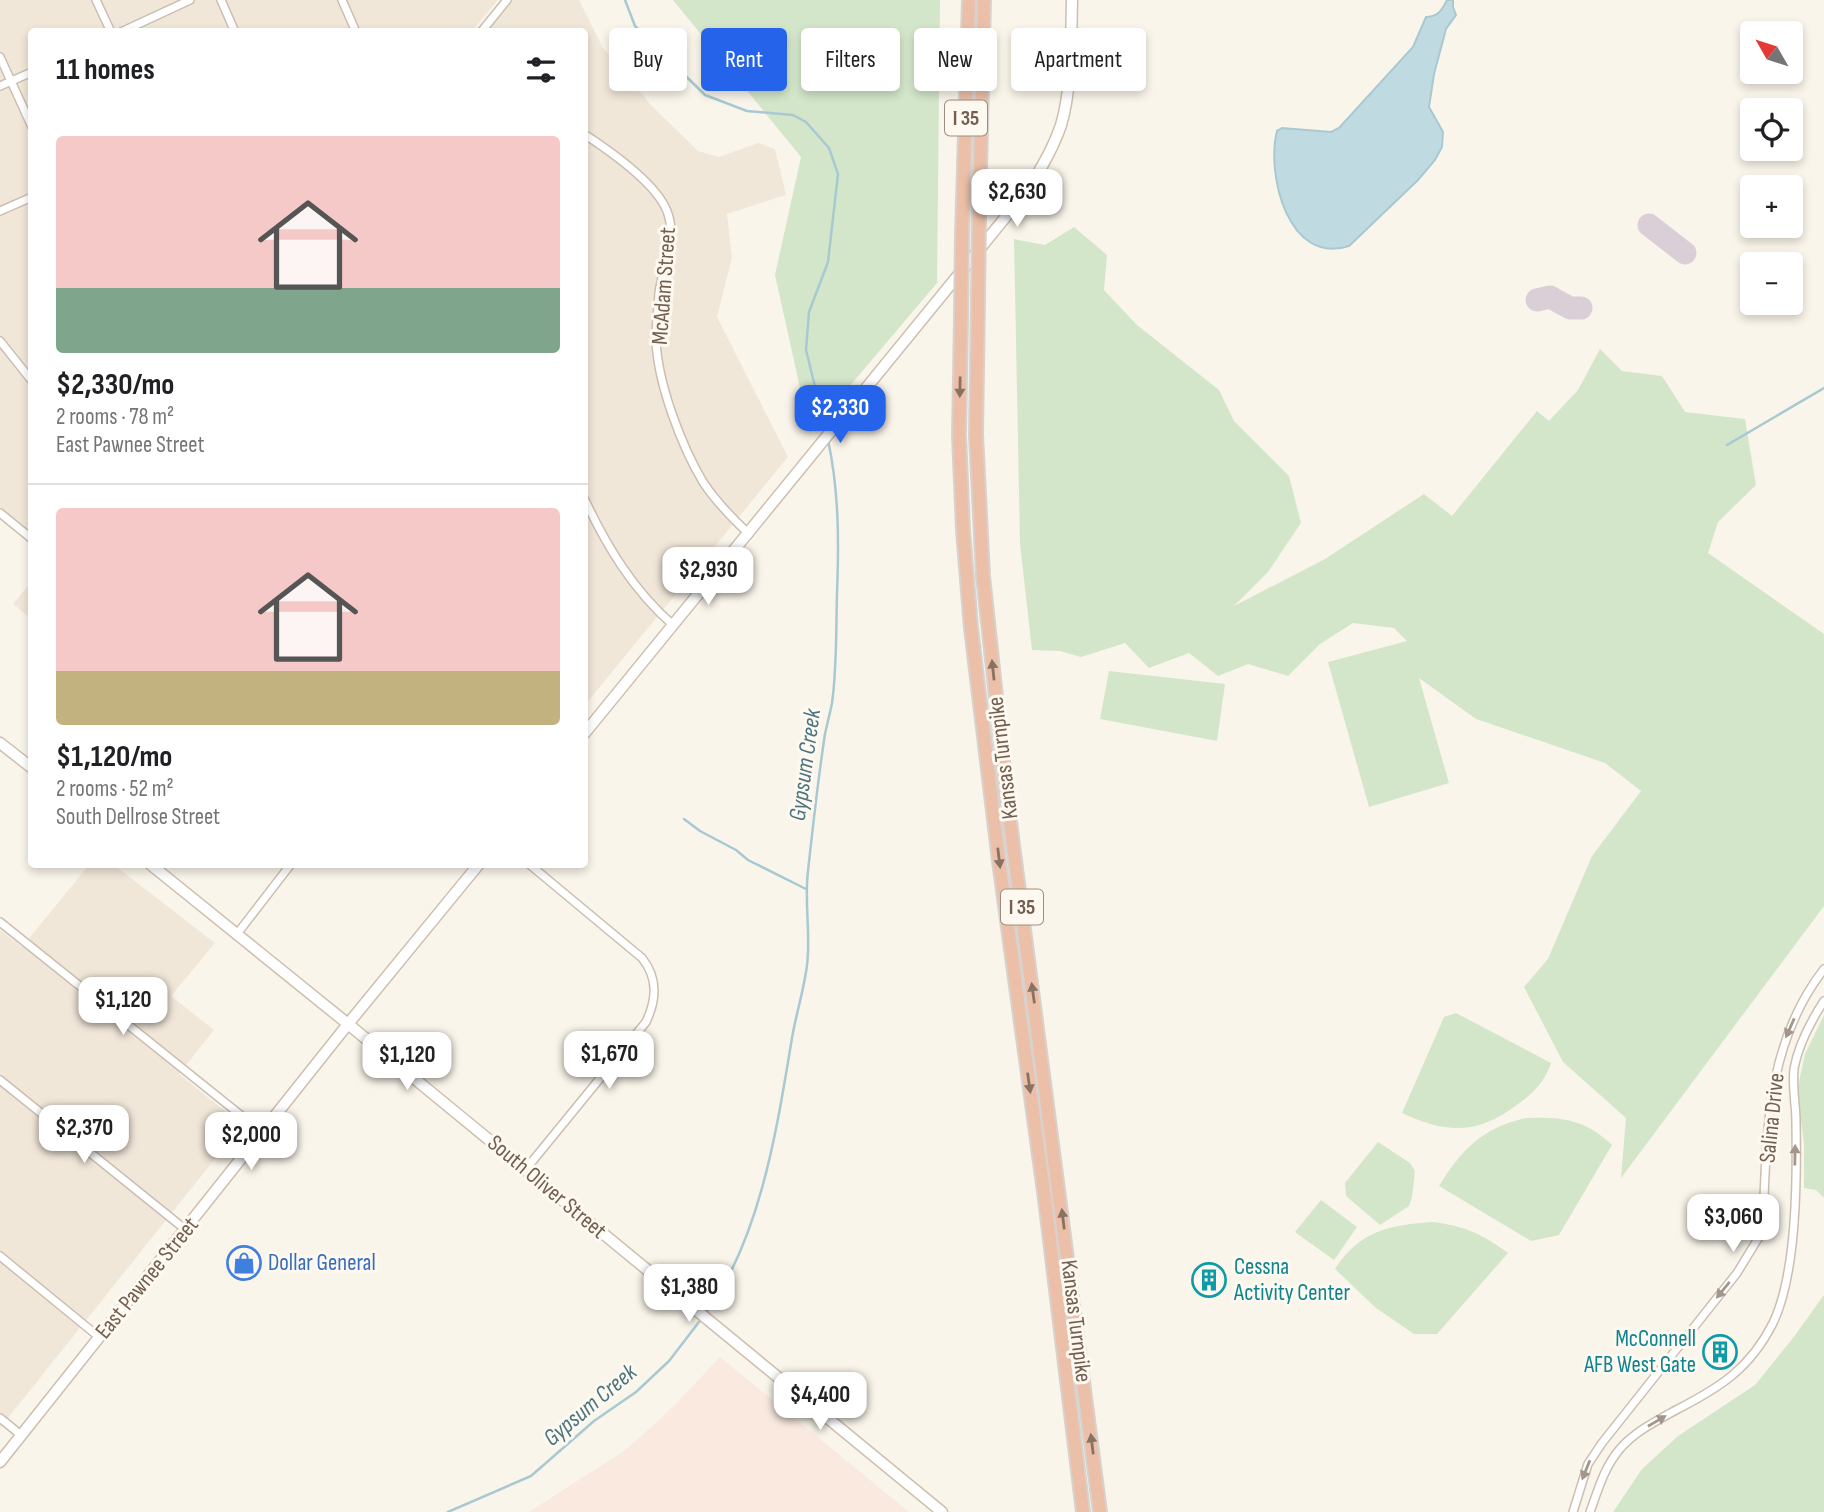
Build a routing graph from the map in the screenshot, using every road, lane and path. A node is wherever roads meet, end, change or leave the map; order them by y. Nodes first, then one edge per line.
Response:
1 (96, 0) edge
2 (190, 0) edge
3 (221, 0) edge
4 (342, 0) edge
5 (507, 0) edge
6 (969, 0) edge
7 (984, 0) edge
8 (1072, 0) edge
9 (109, 28) edge
10 (130, 28) edge
11 (233, 28) edge
12 (354, 28) edge
13 (484, 28) edge
14 (0, 57) edge
15 (28, 74) edge
16 (11, 81) junction
17 (0, 86) edge
18 (28, 118) edge
19 (588, 137) edge
20 (28, 199) edge
21 (0, 211) edge
22 (0, 341) edge
23 (28, 377) edge
24 (588, 505) edge
25 (0, 513) edge
26 (749, 534) junction
27 (28, 536) edge
28 (673, 625) junction
29 (588, 729) edge
30 (0, 743) edge
31 (28, 765) edge
32 (155, 868) edge
33 (288, 868) edge
34 (476, 868) edge
35 (534, 868) edge
36 (0, 922) edge
37 (237, 934) junction
38 (1824, 969) edge
39 (1824, 1001) edge
40 (348, 1024) junction
41 (0, 1080) edge
42 (263, 1133) junction
43 (526, 1170) junction
44 (186, 1230) junction
45 (0, 1256) edge
46 (99, 1337) junction
47 (0, 1418) edge
48 (21, 1435) junction
49 (0, 1462) edge
50 (1591, 1510) edge
51 (942, 1512) edge
52 (1083, 1512) edge
53 (1100, 1512) edge
54 (1573, 1512) edge

1 - 9 street
2 - 10 street
3 - 11 street
4 - 12 street
5 - 13 street
6 -> 52 highway, Kansas Turnpike / I 35, bridge
53 -> 7 highway, Kansas Turnpike / I 35, bridge
8 - 26 main road
14 - 16 street
15 - 16 street
16 - 17 street
16 - 18 street
19 - 26 street, McAdam Street
20 - 21 street
22 - 23 street
24 - 28 street
25 - 27 street
26 - 28 main road
28 - 29 main road
30 - 31 main road
32 - 37 main road, South Oliver Street
33 - 37 street
34 - 40 main road, East Pawnee Street
35 - 43 street
36 - 42 street
37 - 40 main road, South Oliver Street
38 -> 54 street, Salina Drive
50 -> 39 street, Salina Drive
40 - 42 main road, East Pawnee Street
40 - 43 main road, South Oliver Street
41 - 44 street
42 - 44 main road, East Pawnee Street
43 - 51 main road, South Oliver Street
44 - 46 main road, East Pawnee Street
45 - 46 street
46 - 48 main road, East Pawnee Street
47 - 48 street
48 - 49 main road, East Pawnee Street

